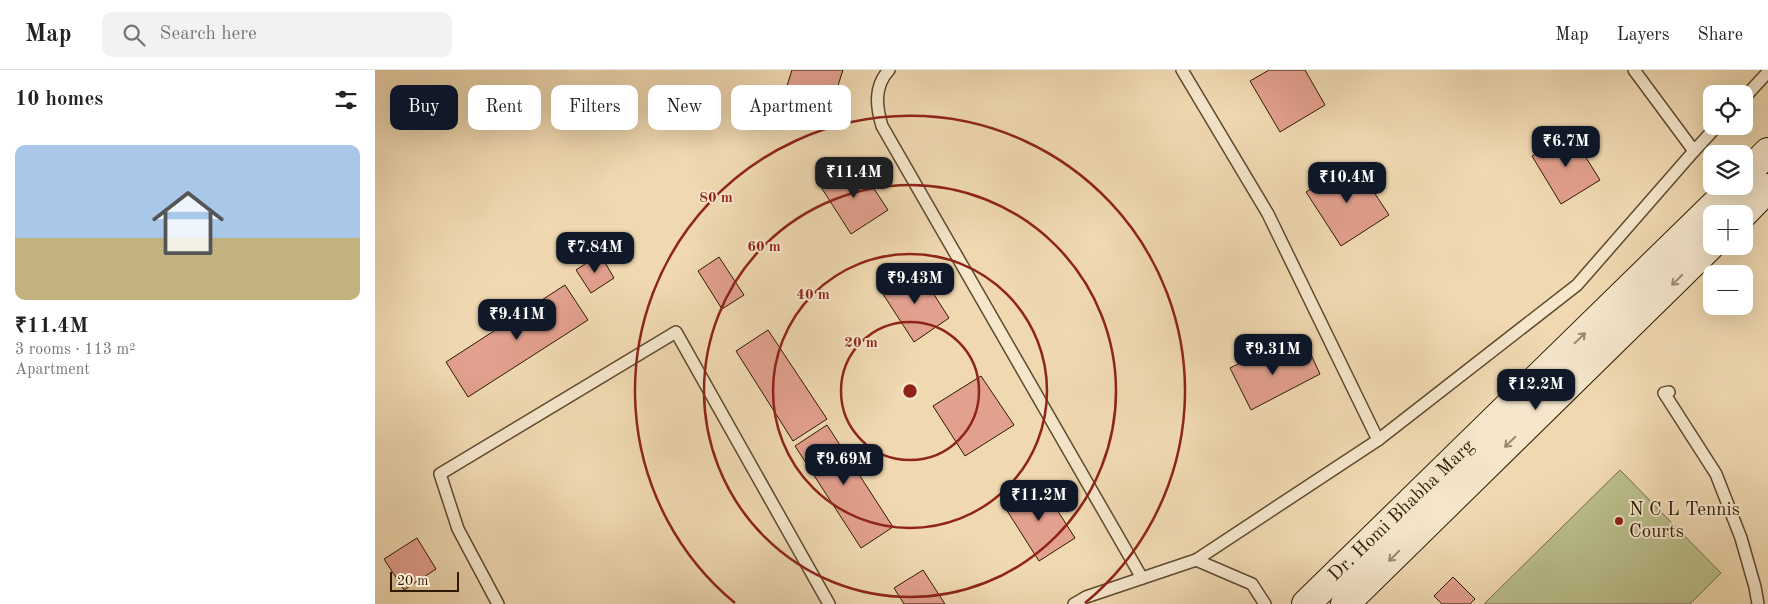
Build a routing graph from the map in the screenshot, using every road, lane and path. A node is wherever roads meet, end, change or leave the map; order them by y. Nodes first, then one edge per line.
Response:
1 (889, 70) edge
2 (1182, 70) edge
3 (1634, 70) edge
4 (1768, 72) edge
5 (1753, 88) edge
6 (1709, 135) edge
7 (1694, 151) junction
8 (1768, 152) edge
9 (1753, 167) edge
10 (1768, 188) edge
11 (1725, 195) edge
12 (1752, 205) edge
13 (1703, 253) edge
14 (1669, 392) dead end
15 (1378, 440) junction
16 (1196, 560) junction
17 (1142, 578) junction
18 (498, 604) edge
19 (829, 604) edge
20 (1074, 604) edge
21 (1265, 604) edge
22 (1307, 604) edge
23 (1345, 604) edge
24 (1758, 604) edge

1 - 17 lane
2 - 15 lane
3 - 7 lane
4 - 5 lane
6 - 7 lane
7 - 15 lane
8 - 9 main road
10 - 12 main road
22 -> 11 main road, Dr. Homi Bhabha Marg
13 -> 23 main road, Dr. Homi Bhabha Marg
14 - 24 lane
15 - 16 lane
16 - 17 lane
16 - 21 lane
17 - 20 lane
18 - 19 lane

